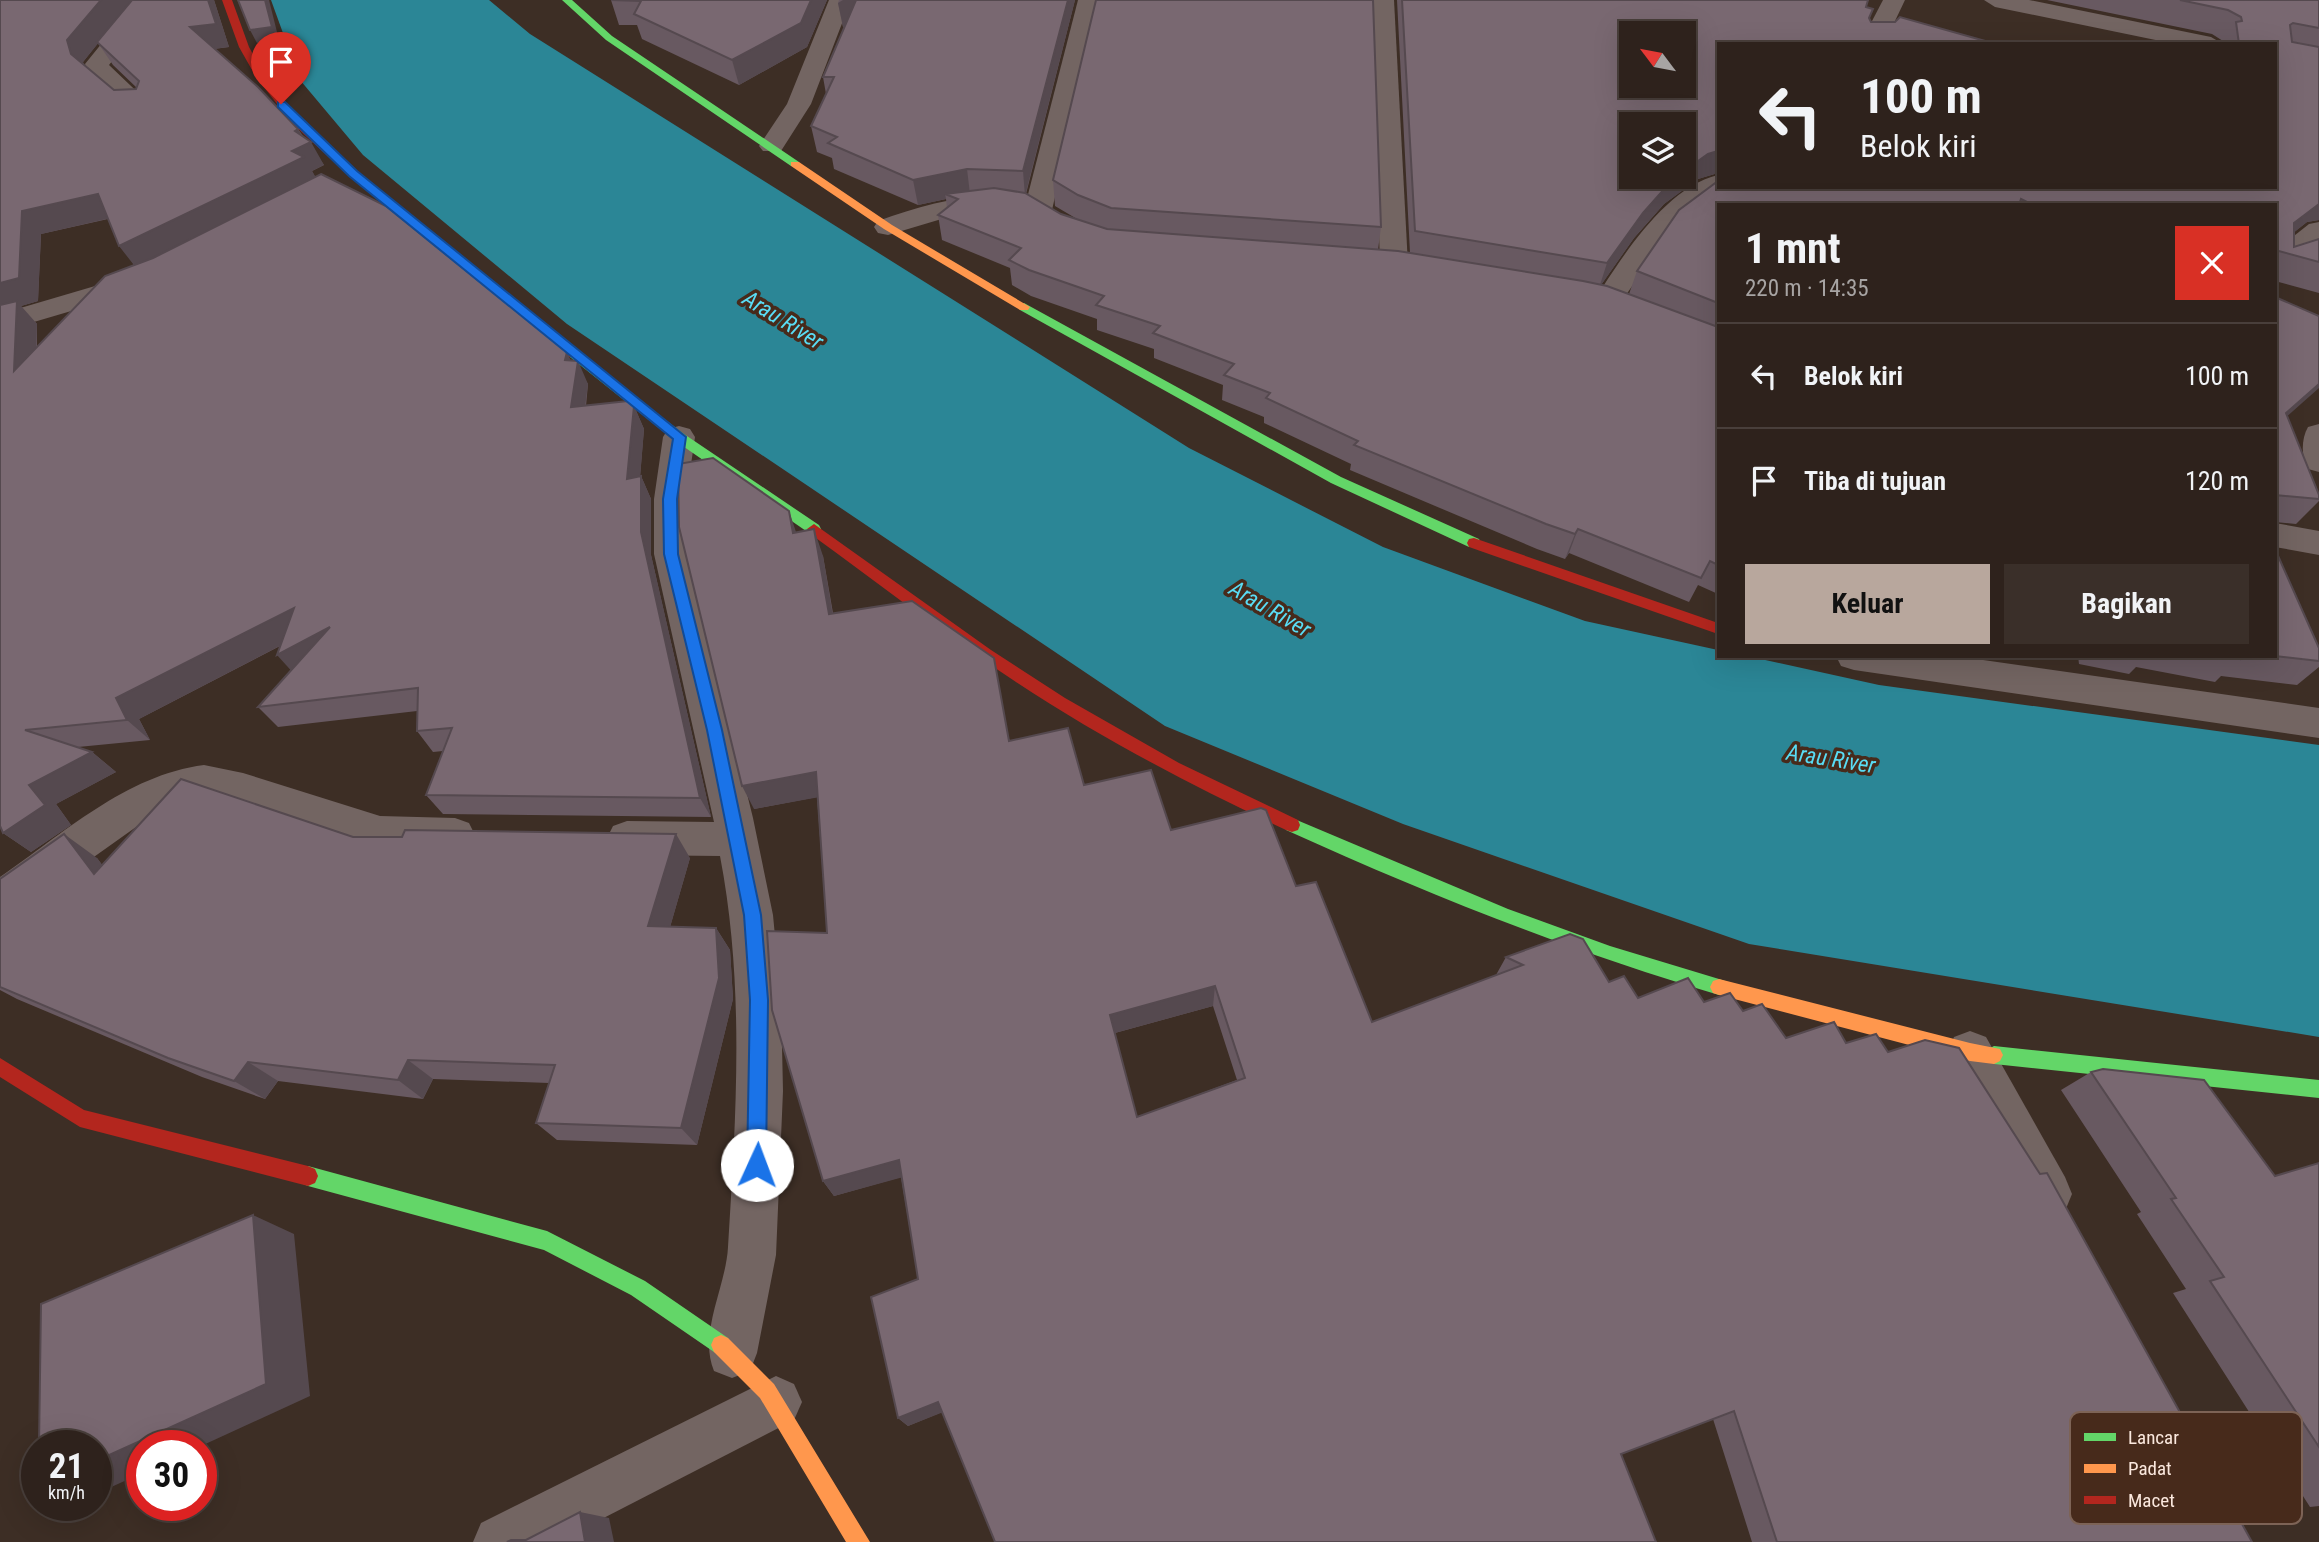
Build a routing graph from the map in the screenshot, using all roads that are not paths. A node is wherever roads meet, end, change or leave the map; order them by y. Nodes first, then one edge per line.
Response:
1 (157, 0) edge
2 (227, 0) edge
3 (567, 0) edge
4 (840, 0) edge
5 (1089, 0) edge
6 (1384, 0) edge
7 (1894, 0) edge
8 (1995, 0) edge
9 (1873, 42) edge
10 (2201, 42) edge
11 (140, 106) edge
12 (772, 146) junction
13 (1717, 184) edge
14 (888, 227) junction
15 (2319, 230) edge
16 (2277, 261) edge
17 (1394, 266) edge
18 (159, 273) edge
19 (1609, 303) edge
20 (0, 323) edge
21 (2319, 435) edge
22 (679, 437) junction
23 (2319, 461) edge
24 (2277, 535) edge
25 (2319, 543) edge
26 (1717, 629) edge
27 (1868, 658) edge
28 (2319, 723) edge
29 (485, 835) edge
30 (597, 837) edge
31 (737, 839) junction
32 (0, 900) edge
33 (1969, 1052) junction
34 (0, 1067) edge
35 (2319, 1088) edge
36 (2069, 1231) edge
37 (732, 1353) junction
38 (776, 1402) junction
39 (500, 1542) edge
40 (859, 1542) edge

1 - 11 street
2 - 22 street
3 - 12 street
4 - 12 street
5 - 14 street
6 - 17 street
7 - 9 street
8 - 10 street
12 - 14 street
13 - 19 street
14 - 26 street
15 - 16 street
18 - 20 street
21 - 23 street
22 - 31 street
22 - 33 street
24 - 25 street
27 - 28 street
29 - 32 street
30 - 31 street
31 - 37 street
33 - 35 street
33 - 36 street
34 - 37 street
37 - 38 street
38 - 39 street
38 - 40 street

